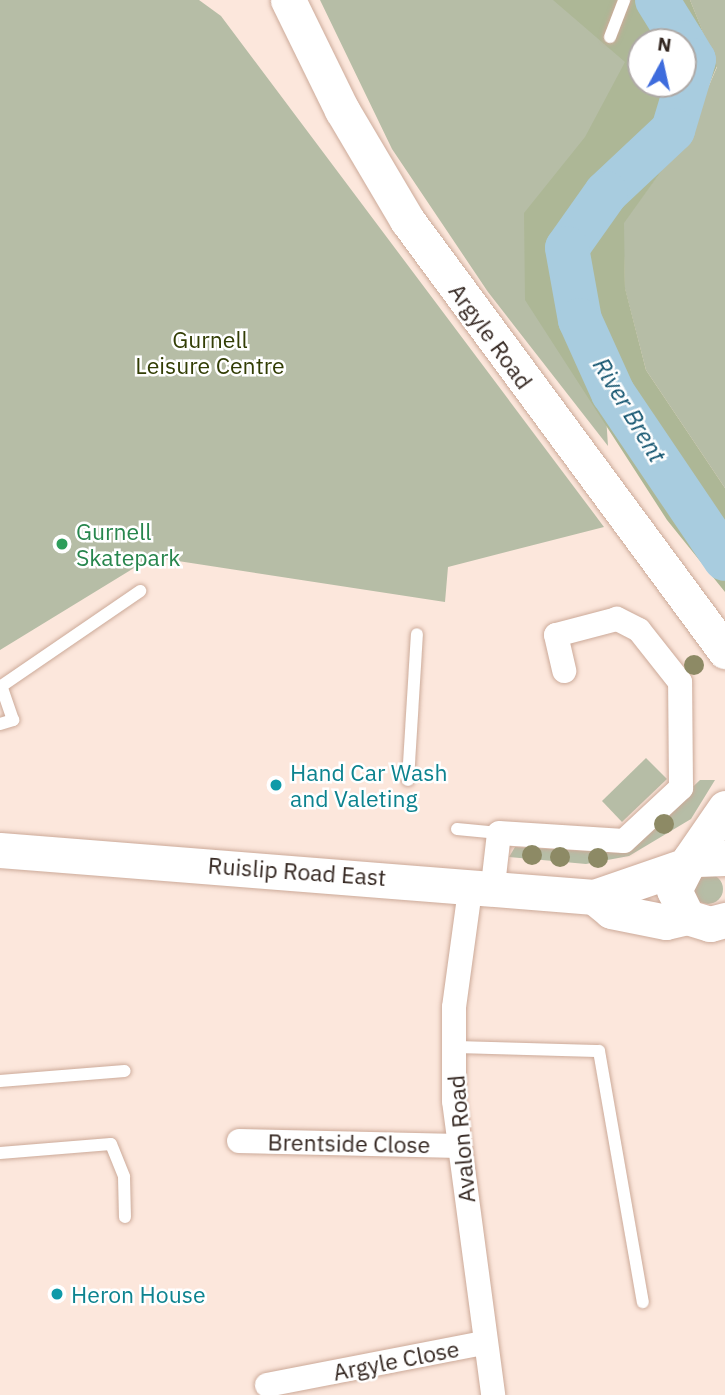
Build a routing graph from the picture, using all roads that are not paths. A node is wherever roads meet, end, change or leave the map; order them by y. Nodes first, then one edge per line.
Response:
1 (288, 0) edge
2 (624, 0) edge
3 (610, 37) dead end
4 (140, 591) dead end
5 (416, 634) dead end
6 (725, 651) edge
7 (564, 671) dead end
8 (1, 686) edge
9 (6, 722) edge
10 (408, 780) dead end
11 (725, 808) edge
12 (457, 829) dead end
13 (499, 832) junction
14 (0, 850) edge
15 (725, 858) edge
16 (686, 863) junction
17 (482, 884) junction
18 (594, 897) junction
19 (687, 917) junction
20 (725, 920) edge
21 (454, 1047) junction
22 (125, 1071) dead end
23 (0, 1082) edge
24 (239, 1141) dead end
25 (458, 1146) junction
26 (0, 1153) edge
27 (125, 1217) dead end
28 (643, 1302) dead end
29 (483, 1343) junction
30 (267, 1385) dead end
31 (493, 1395) edge

1 - 6 main road, Argyle Road
2 - 3 lane
4 - 8 lane
5 - 10 lane
7 - 13 street
8 - 9 lane
11 - 16 main road
12 - 13 lane
13 - 17 street, Avalon Road
14 - 17 main road, Ruislip Road East
15 - 16 main road, Ruislip Road East
16 - 18 main road, Ruislip Road East
16 - 19 main road
17 - 18 main road, Ruislip Road East
17 - 21 street, Avalon Road
18 - 19 main road, Ruislip Road East
19 - 20 main road, Ruislip Road East
21 - 25 street, Avalon Road
21 - 28 lane
22 - 23 lane
24 - 25 street, Brentside Close
25 - 29 street, Avalon Road
26 - 27 lane
29 - 30 street, Argyle Close
29 - 31 street, Avalon Road

